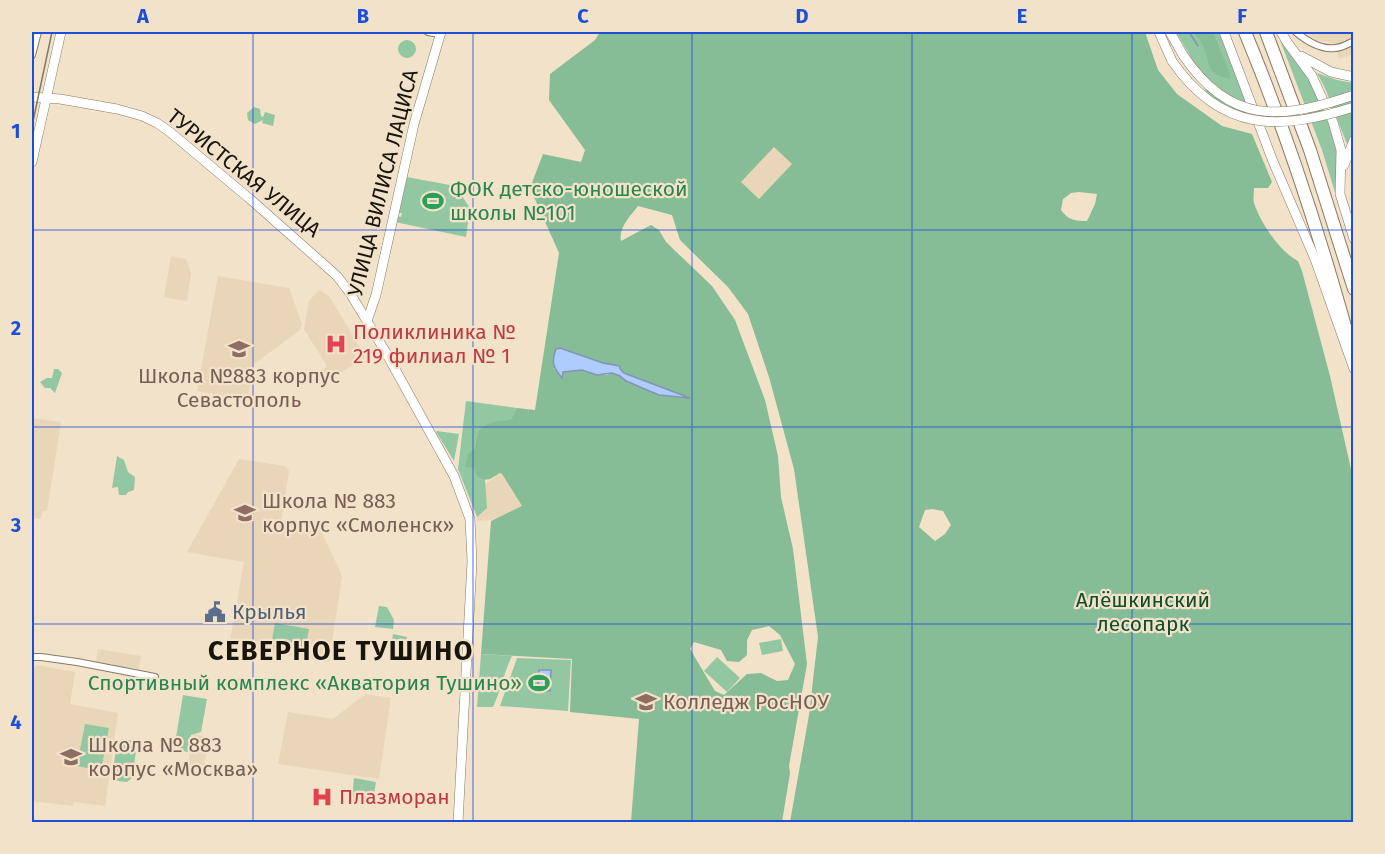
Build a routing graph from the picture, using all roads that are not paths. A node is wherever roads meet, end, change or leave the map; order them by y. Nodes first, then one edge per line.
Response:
1 (38, 32) edge
2 (61, 32) edge
3 (428, 32) edge
4 (1159, 32) edge
5 (1170, 32) edge
6 (1224, 32) edge
7 (1245, 32) edge
8 (1266, 32) edge
9 (1281, 32) edge
10 (1296, 32) edge
11 (440, 33) edge
12 (1352, 42) edge
13 (1292, 49) junction
14 (32, 55) edge
15 (1353, 76) edge
16 (1353, 95) edge
17 (32, 98) edge
18 (46, 98) junction
19 (1353, 107) edge
20 (1353, 140) edge
21 (32, 162) edge
22 (1340, 185) junction
23 (1353, 238) edge
24 (1353, 289) edge
25 (367, 321) junction
26 (1353, 359) edge
27 (1353, 369) edge
28 (32, 657) edge
29 (155, 677) dead end
30 (458, 822) edge

1 - 14 street
2 - 18 main road
3 - 11 street
4 - 19 main road, bridge
5 - 16 main road, bridge
6 - 27 main road
7 - 26 highway
8 - 24 highway
9 - 13 main road
10 - 12 street
11 - 25 main road, УЛИЦА ВИЛИСА ЛАЦИСА
13 - 15 main road
13 - 22 main road
17 - 18 main road, ТУРИСТСКАЯ УЛИЦА
18 - 21 main road
18 - 25 main road, ТУРИСТСКАЯ УЛИЦА
20 - 22 main road
22 - 23 main road
25 - 30 main road, УЛИЦА ВИЛИСА ЛАЦИСА
28 - 29 street

